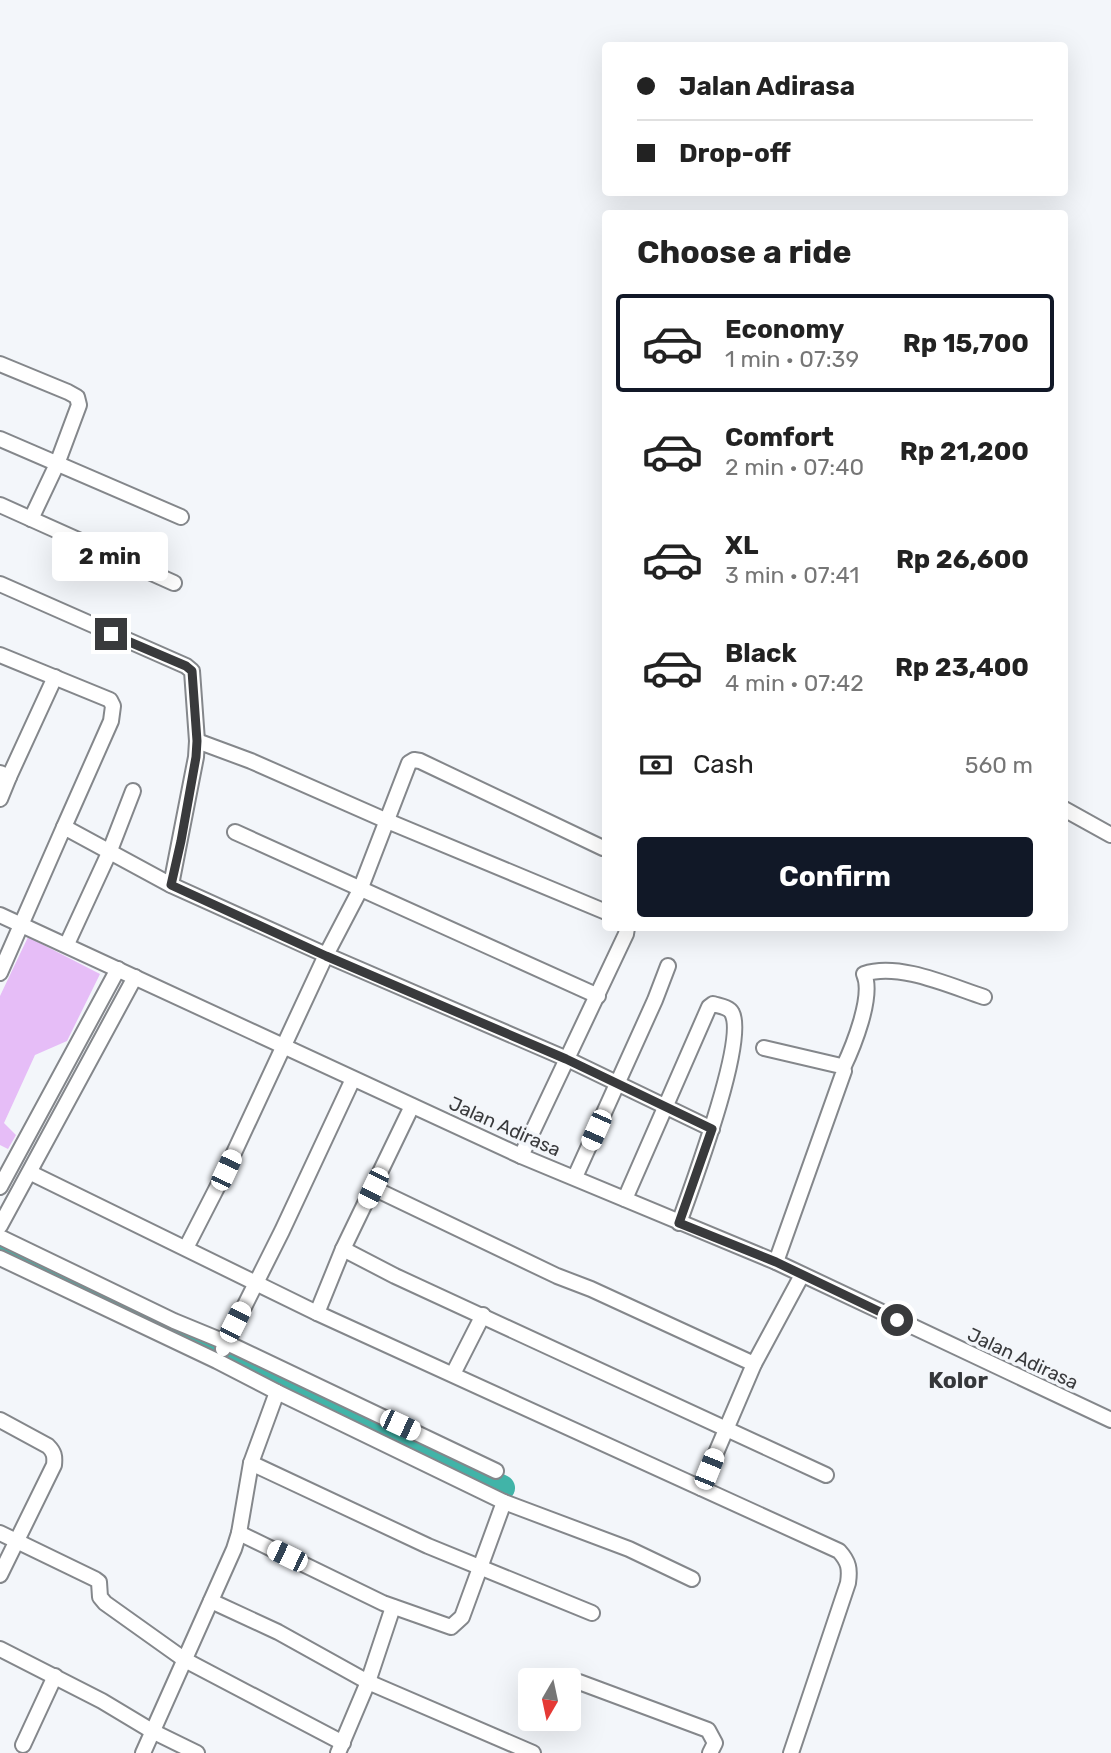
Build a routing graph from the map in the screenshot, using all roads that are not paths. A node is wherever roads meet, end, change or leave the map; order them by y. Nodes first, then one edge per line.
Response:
1 (0, 364) edge
2 (0, 439) edge
3 (57, 464) junction
4 (0, 505) edge
5 (181, 517) dead end
6 (31, 519) junction
7 (174, 583) dead end
8 (0, 584) edge
9 (0, 655) edge
10 (55, 677) junction
11 (197, 741) junction
12 (5, 775) edge
13 (133, 791) dead end
14 (0, 799) edge
15 (1068, 812) edge
16 (385, 820) junction
17 (64, 827) junction
18 (235, 832) dead end
19 (1111, 835) edge
20 (602, 848) edge
21 (108, 853) junction
22 (171, 885) junction
23 (360, 890) junction
24 (602, 910) edge
25 (0, 915) edge
26 (21, 925) junction
27 (626, 931) edge
28 (67, 944) junction
29 (326, 956) junction
30 (668, 966) dead end
31 (118, 969) junction
32 (0, 973) edge
33 (135, 977) junction
34 (598, 996) junction
35 (984, 997) dead end
36 (285, 1046) junction
37 (764, 1048) dead end
38 (566, 1059) junction
39 (844, 1068) junction
40 (353, 1079) junction
41 (617, 1084) junction
42 (412, 1106) junction
43 (665, 1107) junction
44 (712, 1129) junction
45 (521, 1156) junction
46 (6, 1161) edge
47 (31, 1173) junction
48 (575, 1177) junction
49 (0, 1187) edge
50 (373, 1188) junction
51 (625, 1199) junction
52 (679, 1223) junction
53 (0, 1226) edge
54 (0, 1237) edge
55 (186, 1248) junction
56 (343, 1250) junction
57 (0, 1258) edge
58 (776, 1262) junction
59 (802, 1275) junction
60 (255, 1283) junction
61 (317, 1313) junction
62 (483, 1315) junction
63 (225, 1343) junction
64 (217, 1360) junction
65 (754, 1364) junction
66 (453, 1374) junction
67 (277, 1392) junction
68 (0, 1420) edge
69 (1111, 1420) edge
70 (725, 1430) junction
71 (251, 1463) junction
72 (496, 1471) dead end
73 (826, 1475) dead end
74 (701, 1488) junction
75 (504, 1502) junction
76 (239, 1533) junction
77 (0, 1534) edge
78 (15, 1541) junction
79 (479, 1566) junction
80 (0, 1576) edge
81 (691, 1578) dead end
82 (211, 1601) junction
83 (393, 1607) junction
84 (592, 1614) dead end
85 (0, 1649) edge
86 (186, 1660) junction
87 (55, 1676) junction
88 (368, 1682) junction
89 (581, 1683) edge
90 (152, 1731) junction
91 (23, 1745) dead end
92 (341, 1748) edge
93 (143, 1753) edge
94 (197, 1753) edge
95 (533, 1753) edge
96 (710, 1753) edge
97 (791, 1753) edge

1 - 3 street
2 - 3 street
3 - 5 street
3 - 6 street
4 - 6 street
6 - 7 street
8 - 11 street
9 - 10 street
10 - 12 street
10 - 17 street
11 - 16 street
11 - 22 street
12 - 14 street
13 - 21 street
15 - 19 street
16 - 20 street
16 - 23 street
16 - 24 street
17 - 21 street
17 - 26 street
18 - 23 street
21 - 22 street
21 - 28 street
22 - 29 street
23 - 29 street
23 - 34 street
25 - 26 street, Jalan Adirasa
26 - 28 street, Jalan Adirasa
26 - 32 street
27 - 34 street
28 - 31 street, Jalan Adirasa
29 - 36 street
29 - 38 street
30 - 41 street
31 - 33 street, Jalan Adirasa
31 - 46 street
33 - 36 street, Jalan Adirasa
33 - 47 street
34 - 38 street
35 - 39 street
36 - 40 street, Jalan Adirasa
36 - 55 street
37 - 39 street
38 - 41 street
38 - 45 street
39 - 58 street
40 - 42 street, Jalan Adirasa
40 - 60 street
41 - 43 street
41 - 48 street
42 - 45 street, Jalan Adirasa
42 - 50 street
43 - 44 street
43 - 44 street
43 - 51 street
44 - 52 street
45 - 48 street, Jalan Adirasa
46 - 49 street
47 - 53 street
47 - 55 street
48 - 51 street, Jalan Adirasa
50 - 56 street
50 - 65 street
51 - 52 street, Jalan Adirasa
52 - 58 street, Jalan Adirasa
54 - 63 street
55 - 60 street
56 - 61 street
56 - 62 street
57 - 64 street
58 - 59 street, Jalan Adirasa
59 - 65 street
59 - 69 street, Jalan Adirasa
60 - 61 street
60 - 63 street
61 - 66 street
62 - 66 street
62 - 70 street
63 - 64 street
63 - 72 street
64 - 67 street
65 - 70 street
66 - 74 street
67 - 71 street
67 - 75 street
68 - 78 street
70 - 73 street
70 - 74 street
71 - 76 street
71 - 79 street
74 - 97 street
75 - 79 street
75 - 81 street
76 - 82 street
76 - 83 street
77 - 78 street
78 - 80 street
78 - 86 street
79 - 83 street
79 - 84 street
82 - 86 street
82 - 88 street
83 - 88 street
85 - 87 street
86 - 90 street
86 - 92 street
87 - 90 street
87 - 91 street
88 - 92 street
88 - 95 street
89 - 96 street
90 - 93 street
90 - 94 street

